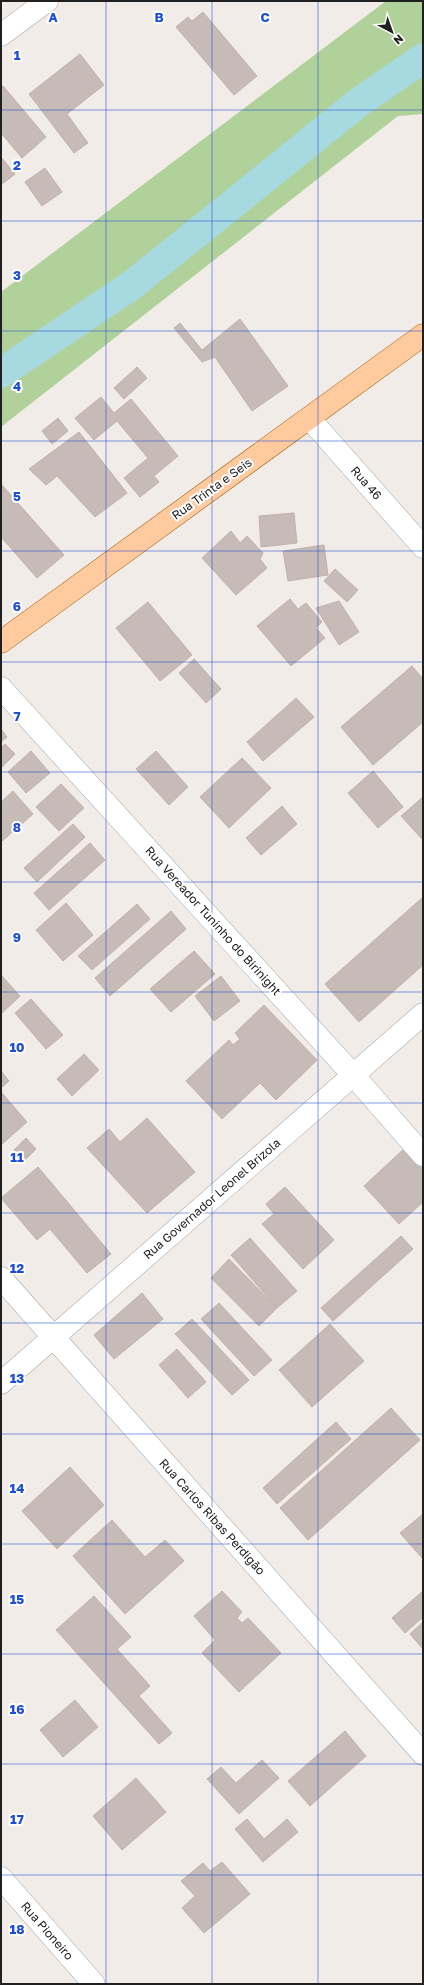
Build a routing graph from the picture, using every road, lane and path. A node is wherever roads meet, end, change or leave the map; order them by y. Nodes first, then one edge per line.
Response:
1 (47, 1) edge
2 (1, 35) edge
3 (423, 335) edge
4 (309, 418) junction
5 (423, 547) edge
6 (1, 642) edge
7 (1, 688) edge
8 (423, 1014) edge
9 (354, 1076) junction
10 (423, 1155) edge
11 (1, 1278) edge
12 (53, 1338) junction
13 (1, 1383) edge
14 (423, 1754) edge
15 (1, 1878) edge
16 (94, 1984) edge

1 - 2 street
3 - 4 main road, Rua Trinta e Seis
4 - 5 street, Rua 46
4 - 6 main road, Rua Trinta e Seis
7 - 9 street, Rua Vereador Tuninho do Birinight
8 - 9 street, Rua Governador Leonel Brizola
9 - 10 street, Rua Vereador Tuninho do Birinight
9 - 12 street, Rua Governador Leonel Brizola
11 - 12 street, Rua Carlos Ribas Perdigão
12 - 13 street, Rua Governador Leonel Brizola
12 - 14 street, Rua Carlos Ribas Perdigão
15 - 16 street, Rua Pioneiro

